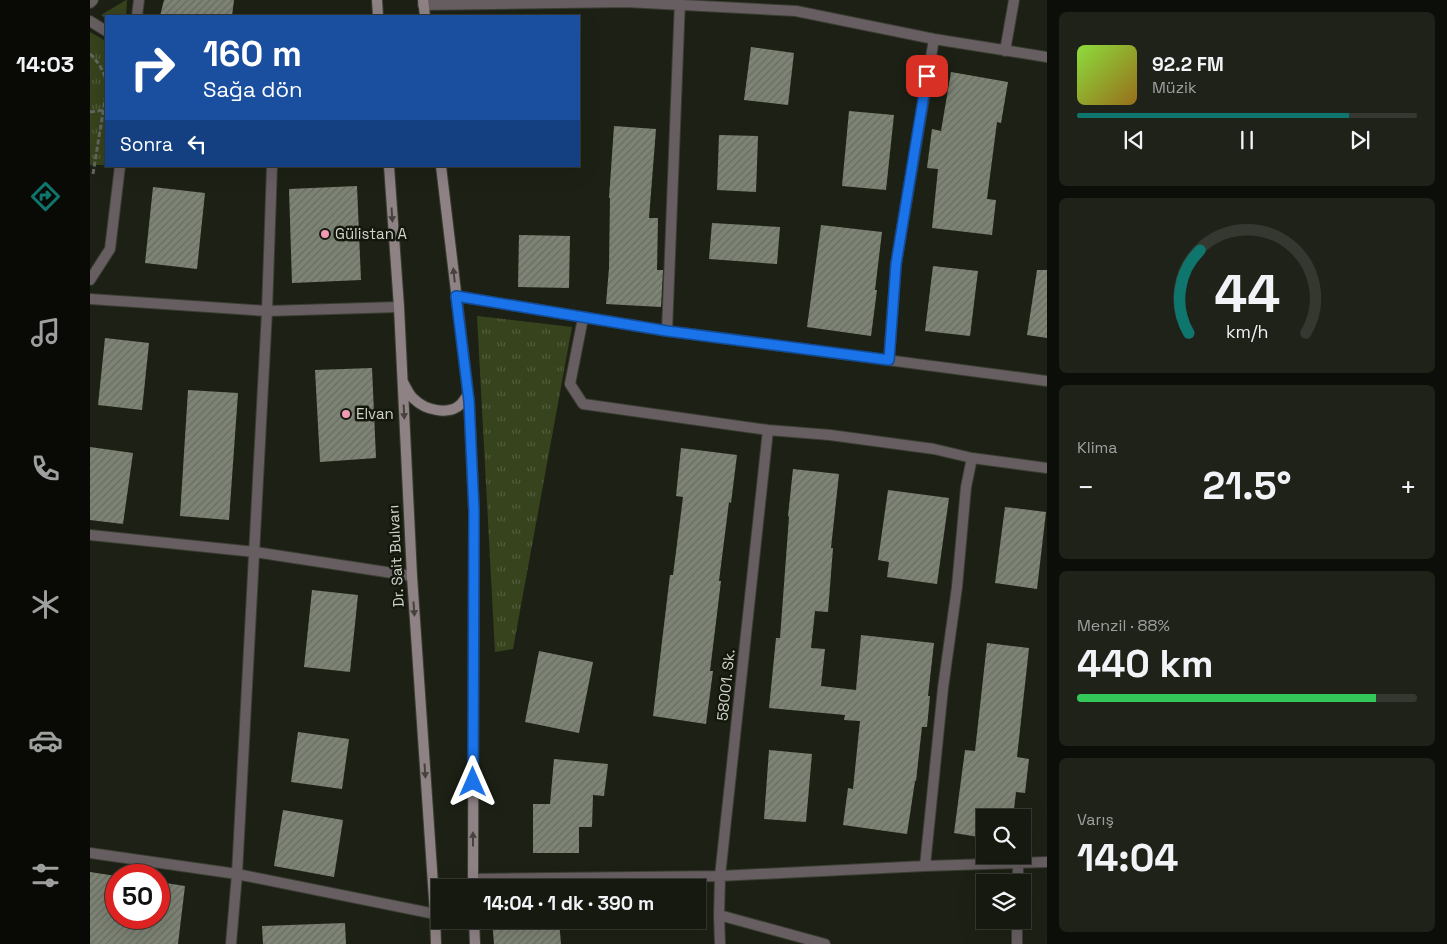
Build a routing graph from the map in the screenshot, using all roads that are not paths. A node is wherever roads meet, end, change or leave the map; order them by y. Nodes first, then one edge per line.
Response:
1 (93, 0) edge
2 (139, 0) edge
3 (377, 0) edge
4 (798, 0) edge
5 (1014, 0) edge
6 (626, 1) edge
7 (680, 2) edge
8 (90, 3) edge
9 (423, 3) edge
10 (796, 11) junction
11 (138, 15) edge
12 (378, 15) edge
13 (90, 21) edge
14 (105, 30) edge
15 (934, 39) junction
16 (1005, 50) junction
17 (1047, 57) edge
18 (120, 167) edge
19 (272, 167) edge
20 (389, 167) edge
21 (441, 167) edge
22 (90, 280) edge
23 (456, 296) junction
24 (90, 299) edge
25 (399, 307) junction
26 (267, 311) junction
27 (583, 318) junction
28 (667, 331) junction
29 (889, 360) junction
30 (402, 381) junction
31 (1047, 381) edge
32 (468, 394) junction
33 (768, 430) junction
34 (972, 458) junction
35 (1047, 468) edge
36 (90, 535) edge
37 (254, 552) junction
38 (412, 576) junction
39 (90, 853) edge
40 (1047, 862) edge
41 (1031, 863) edge
42 (1018, 864) joint
43 (926, 866) junction
44 (237, 874) junction
45 (1018, 874) edge
46 (720, 876) junction
47 (433, 879) edge
48 (473, 879) edge
49 (614, 879) edge
50 (431, 913) edge
51 (719, 915) junction
52 (436, 929) edge
53 (474, 929) edge
54 (1018, 929) edge
55 (795, 940) edge
56 (231, 944) edge
57 (436, 944) edge
58 (475, 944) edge
59 (720, 944) edge
60 (824, 944) edge
61 (1017, 944) edge

1 - 8 street
2 - 11 street
3 - 12 main road
4 - 10 street
5 - 16 street
6 - 7 street
6 - 9 street
7 - 10 street
7 - 28 street
10 - 15 street
13 - 14 street
15 - 16 street
15 - 29 street
16 - 17 street
18 - 22 street
19 - 26 street
20 -> 25 main road, Dr. Sait Bulvarı
23 -> 21 main road
23 - 27 street
23 - 32 main road
24 - 26 street
25 - 26 street
25 - 30 main road, Dr. Sait Bulvarı
26 - 37 street
27 - 28 street
27 - 33 street
28 - 29 street
29 - 31 street
30 - 32 main road
30 -> 38 main road, Dr. Sait Bulvarı
48 -> 32 main road
33 - 34 street
33 - 46 street, 58001. Sk.
34 - 35 street
34 - 43 street
36 - 37 street
37 - 38 street
37 - 44 street
38 -> 47 main road, Dr. Sait Bulvarı
39 - 44 street
40 - 41 street
42 - 43 street
42 - 45 street
43 - 46 street
44 - 50 street
44 - 56 street
46 - 49 street
46 - 51 street, 58001. Sk.
51 - 55 street
51 - 59 street, 58001. Sk.
52 - 57 main road, Dr. Sait Bulvarı
53 - 58 main road
54 - 61 street
55 - 60 street

